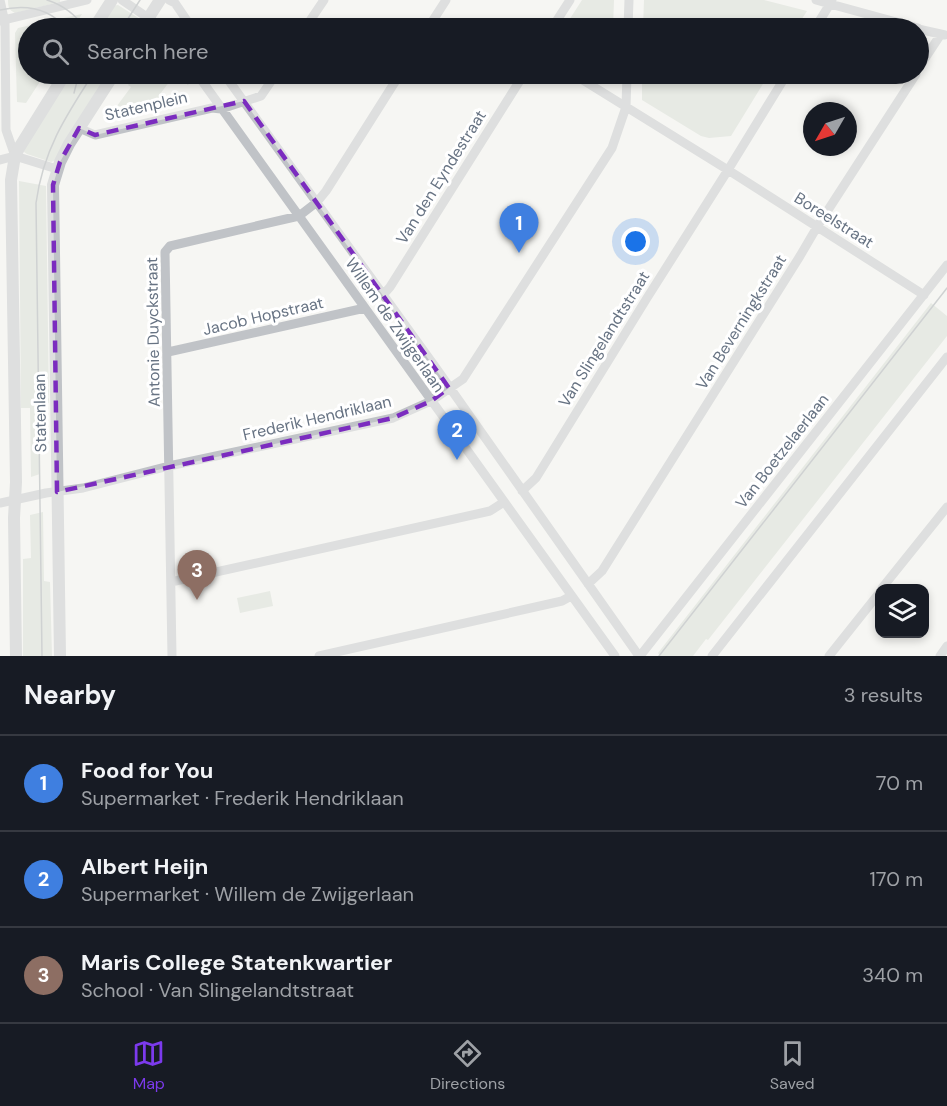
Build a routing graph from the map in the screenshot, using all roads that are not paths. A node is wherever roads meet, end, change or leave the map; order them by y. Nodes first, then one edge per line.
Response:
1 (0, 0) edge
2 (87, 0) edge
3 (112, 0) edge
4 (122, 0) edge
5 (160, 0) edge
6 (169, 0) edge
7 (324, 0) edge
8 (446, 0) edge
9 (570, 0) edge
10 (629, 0) edge
11 (816, 0) edge
12 (831, 2) edge
13 (100, 18) edge
14 (140, 18) edge
15 (148, 18) edge
16 (185, 18) edge
17 (312, 18) edge
18 (434, 18) edge
19 (558, 18) edge
20 (628, 18) edge
21 (821, 18) edge
22 (883, 18) edge
23 (2, 21) edge
24 (929, 32) edge
25 (944, 35) edge
26 (929, 55) edge
27 (59, 84) edge
28 (108, 84) edge
29 (203, 84) edge
30 (232, 84) edge
31 (269, 84) edge
32 (394, 84) edge
33 (518, 84) edge
34 (589, 84) edge
35 (627, 84) edge
36 (781, 84) edge
37 (909, 84) edge
38 (244, 101) junction
39 (626, 107) junction
40 (221, 109) junction
41 (79, 128) junction
42 (15, 156) junction
43 (0, 160) edge
44 (57, 170) junction
45 (728, 170) junction
46 (317, 202) junction
47 (299, 216) junction
48 (817, 226) junction
49 (947, 265) edge
50 (383, 295) junction
51 (924, 295) junction
52 (365, 308) junction
53 (168, 352) junction
54 (947, 357) edge
55 (449, 388) junction
56 (431, 401) junction
57 (170, 466) junction
58 (522, 491) junction
59 (57, 492) junction
60 (15, 500) junction
61 (504, 502) junction
62 (0, 503) edge
63 (947, 507) edge
64 (171, 582) junction
65 (588, 584) junction
66 (885, 584) edge
67 (571, 596) junction
68 (875, 597) edge
69 (623, 634) junction
70 (607, 646) junction
71 (947, 646) edge
72 (16, 656) edge
73 (60, 656) edge
74 (172, 656) edge
75 (319, 656) edge
76 (615, 656) edge
77 (640, 656) edge
78 (712, 656) edge
79 (829, 656) edge
80 (940, 656) edge

1 - 23 street
2 - 23 street
3 - 13 street
4 - 14 street
5 - 15 street
6 - 16 street
7 - 17 street
8 - 18 street
9 - 19 street
10 - 20 street
11 - 12 street
12 - 21 street
12 - 22 street
23 - 42 street
24 - 25 street
25 - 26 street
27 - 42 street
28 - 41 street, Statenplein
29 - 40 street, Statenplein
30 - 38 street
31 - 38 street, Statenplein
32 - 46 street, Antonie Duyckstraat
33 - 50 street, Van den Eyndestraat
34 - 39 street, Boreelstraat
35 - 39 street, Frederik Hendriklaan
36 - 45 street, Van Slingelandtstraat
37 - 48 street, Van Beverningkstraat
38 - 40 street, Statenplein
38 - 46 street, Willem de Zwijgerlaan
39 - 45 street, Boreelstraat
39 - 55 street, Frederik Hendriklaan
40 - 41 street, Statenplein
40 - 47 street, Willem de Zwijgerlaan
41 - 44 street, Statenplein
42 - 43 street
42 - 44 street
42 - 60 street, Statenlaan
44 - 59 street, Statenlaan
45 - 48 street, Boreelstraat
45 - 58 street, Van Slingelandtstraat
46 - 47 street, Antonie Duyckstraat
46 - 50 street, Willem de Zwijgerlaan
47 - 52 street, Willem de Zwijgerlaan
47 - 53 street, Antonie Duyckstraat
48 - 51 street, Boreelstraat
48 - 65 street, Van Beverningkstraat
49 - 51 street, Van Boetzelaerlaan
50 - 55 street, Willem de Zwijgerlaan
51 - 77 street, Van Boetzelaerlaan
52 - 53 street, Jacob Hopstraat
52 - 56 street, Willem de Zwijgerlaan
53 - 57 street, Antonie Duyckstraat
54 - 78 street
55 - 56 street, Frederik Hendriklaan
55 - 58 street, Willem de Zwijgerlaan
56 - 57 street, Frederik Hendriklaan
56 - 61 street, Willem de Zwijgerlaan
57 - 59 street, Frederik Hendriklaan
57 - 64 street, Antonie Duyckstraat
58 - 65 street, Willem de Zwijgerlaan
59 - 60 street, Frederik Hendriklaan
59 - 73 street, Statenlaan
60 - 62 street, Frederik Hendriklaan
60 - 72 street, Statenlaan
61 - 64 street
61 - 67 street, Willem de Zwijgerlaan
63 - 66 street
64 - 74 street, Antonie Duyckstraat
65 - 69 street, Willem de Zwijgerlaan
67 - 70 street, Willem de Zwijgerlaan
67 - 75 street
68 - 79 street
69 - 70 street
69 - 77 street, Willem de Zwijgerlaan
70 - 76 street, Willem de Zwijgerlaan
71 - 80 street

